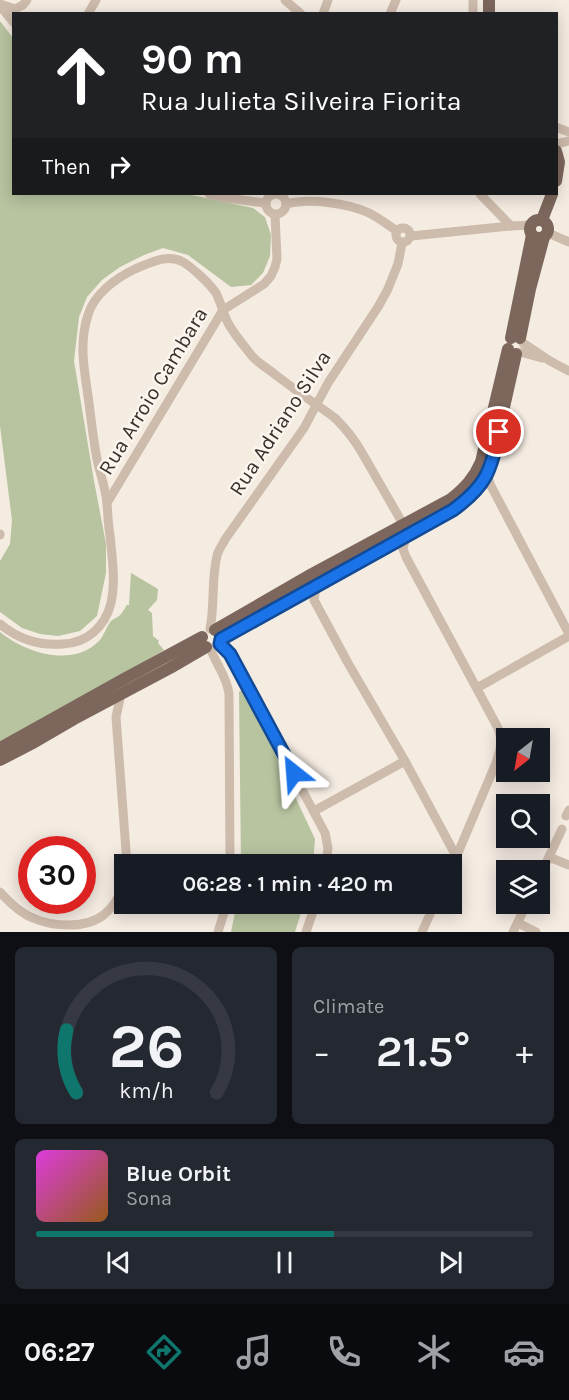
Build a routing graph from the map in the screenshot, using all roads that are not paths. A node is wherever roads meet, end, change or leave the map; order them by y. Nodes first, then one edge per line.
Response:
1 (28, 0) edge
2 (285, 0) edge
3 (0, 5) edge
4 (299, 12) edge
5 (12, 20) edge
6 (213, 195) edge
7 (271, 195) edge
8 (280, 195) edge
9 (481, 195) edge
10 (550, 195) edge
11 (265, 203) junction
12 (286, 204) junction
13 (275, 214) junction
14 (511, 225) junction
15 (539, 230) junction
16 (397, 231) junction
17 (411, 236) junction
18 (569, 242) edge
19 (402, 243) junction
20 (223, 310) junction
21 (516, 346) junction
22 (569, 371) edge
23 (316, 404) junction
24 (487, 475) junction
25 (107, 503) junction
26 (404, 530) junction
27 (316, 587) junction
28 (0, 624) edge
29 (569, 635) edge
30 (212, 639) junction
31 (235, 662) junction
32 (220, 669) junction
33 (244, 679) junction
34 (228, 684) junction
35 (477, 688) junction
36 (121, 694) junction
37 (0, 748) edge
38 (0, 759) edge
39 (405, 761) junction
40 (314, 811) junction
41 (562, 829) dead end
42 (126, 854) edge
43 (230, 854) edge
44 (327, 854) edge
45 (455, 854) edge
46 (457, 854) edge
47 (549, 856) junction
48 (547, 860) edge
49 (569, 865) edge
50 (0, 892) edge
51 (114, 903) edge
52 (224, 914) edge
53 (312, 914) edge
54 (430, 914) edge
55 (522, 914) edge
56 (515, 928) edge
57 (218, 932) edge
58 (306, 932) edge
59 (422, 932) edge
60 (536, 932) edge

1 - 3 street
2 - 4 street
3 - 5 street
6 - 11 street
7 - 11 street
8 - 12 street
9 - 14 street
10 - 15 main road
11 - 13 street
12 - 13 street
12 - 16 street
13 - 20 street, Rua Arroio Cambara
14 - 15 street
14 - 17 street
15 - 18 street
15 - 21 main road
16 - 17 street
16 - 19 street
17 - 19 street
19 - 23 street, Rua Adriano Silva
20 - 23 street
20 - 25 street, Rua Arroio Cambara
20 - 25 street
21 - 22 street
21 - 24 main road
21 - 26 main road
23 - 26 street
23 - 30 street, Rua Adriano Silva
24 - 26 main road
24 - 29 street
25 - 28 street
26 - 27 main road
26 - 30 main road
26 - 35 street
27 - 30 main road
27 - 39 street
29 - 35 street
30 - 31 street
30 - 32 street
30 - 36 main road
30 - 37 main road
31 - 32 street
31 - 33 street
32 - 34 street
33 - 34 street
33 - 40 street
34 - 43 street
35 - 46 street
36 - 38 main road
36 - 42 street
39 - 40 street
39 - 45 street
40 - 44 street
41 - 47 street
47 - 48 street
47 - 49 street
50 - 51 street
52 - 57 street
53 - 58 street
54 - 59 street
55 - 56 street
56 - 60 street

